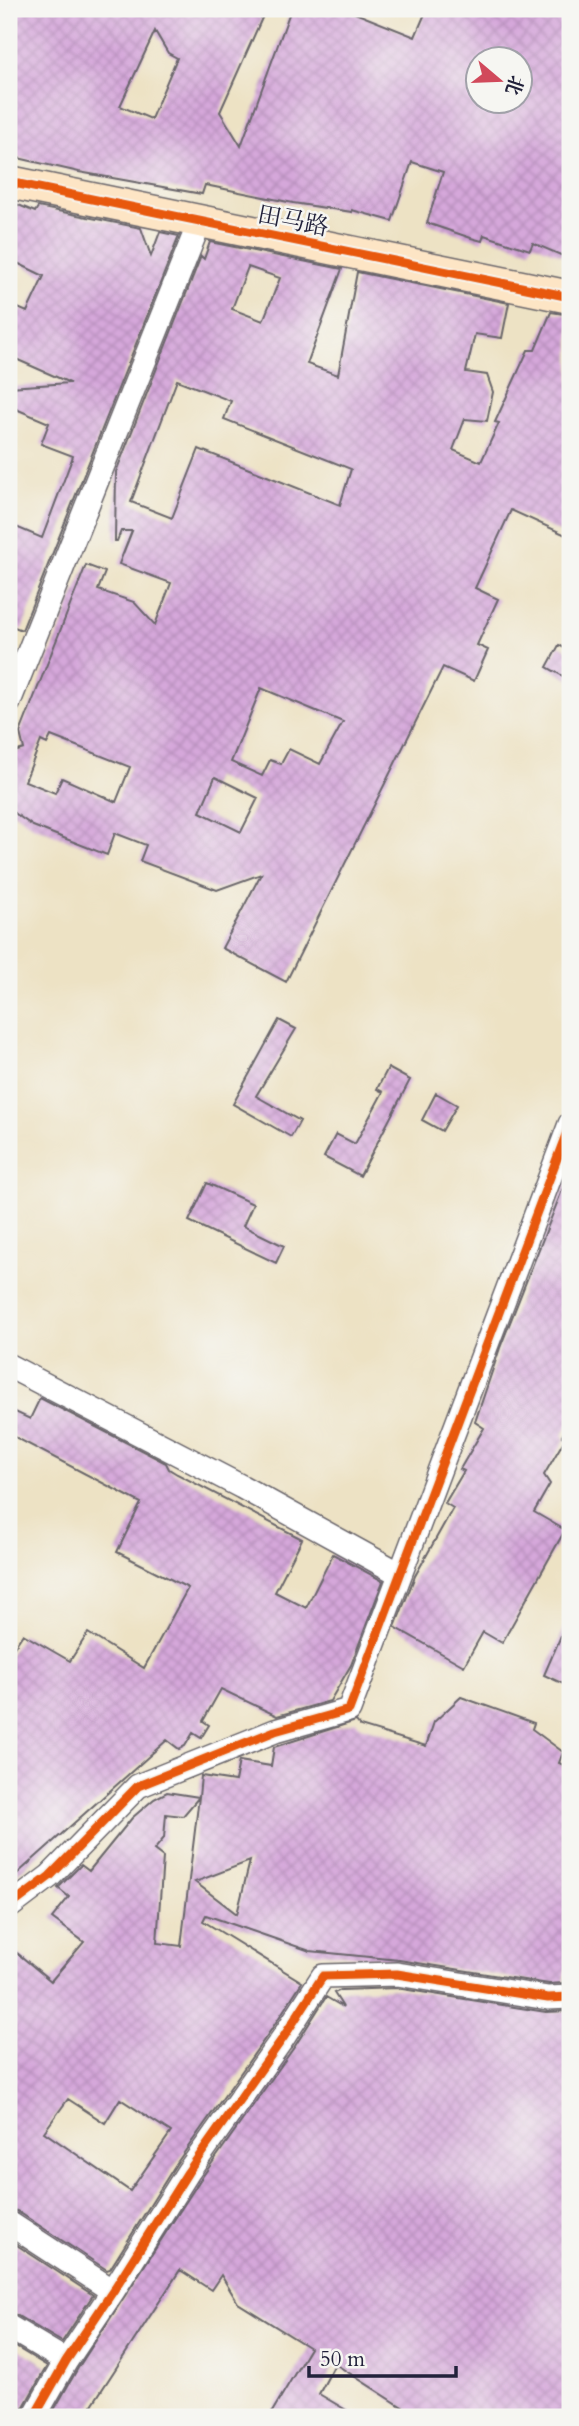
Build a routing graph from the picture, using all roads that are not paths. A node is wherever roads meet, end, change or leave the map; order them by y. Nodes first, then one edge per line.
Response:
1 (9, 183) edge
2 (200, 221) junction
3 (570, 297) edge
4 (9, 702) edge
5 (570, 1124) edge
6 (9, 1366) edge
7 (400, 1573) junction
8 (9, 1908) edge
9 (570, 1997) edge
10 (9, 2223) edge
11 (113, 2291) junction
12 (9, 2327) edge
13 (66, 2361) junction
14 (34, 2417) edge

1 - 2 street, 田马路
2 - 3 street, 田马路
2 - 4 street
5 - 7 street
6 - 7 street
7 - 8 street
9 - 11 street
10 - 11 street
11 - 13 street
12 - 13 street
13 - 14 street

